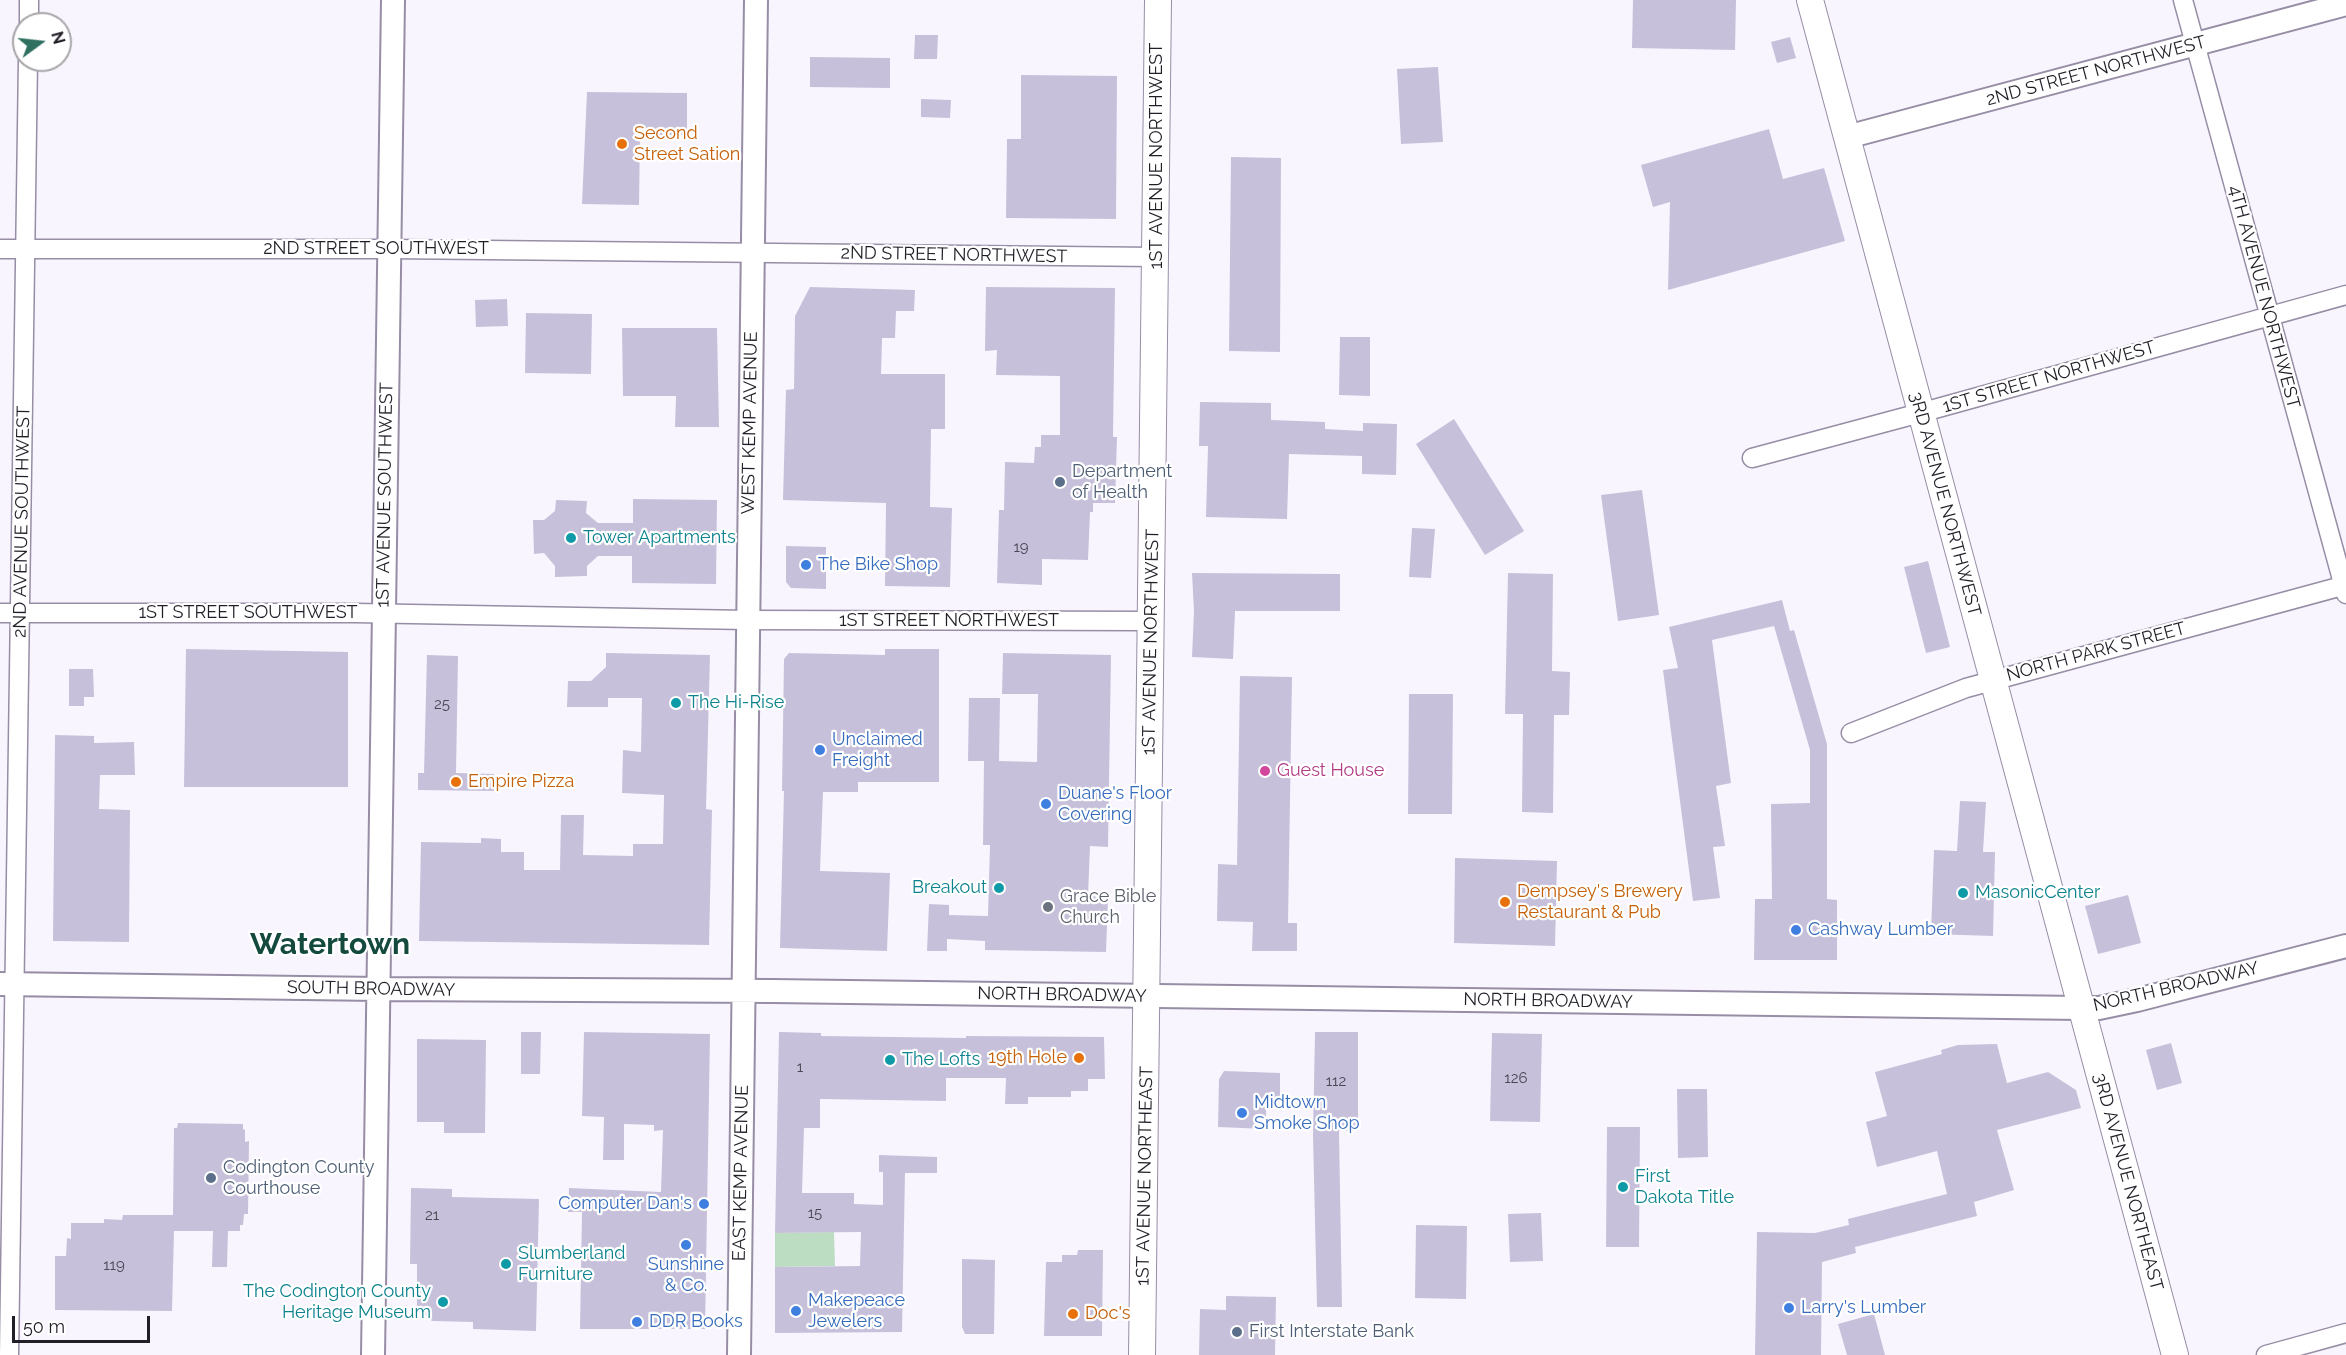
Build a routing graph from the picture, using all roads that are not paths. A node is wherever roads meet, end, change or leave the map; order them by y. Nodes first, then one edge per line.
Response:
1 (393, 0) edge
2 (756, 0) edge
3 (1158, 0) edge
4 (1810, 0) edge
5 (2183, 0) edge
6 (2346, 4) edge
7 (2195, 44) junction
8 (28, 72) edge
9 (1846, 137) junction
10 (0, 249) edge
11 (26, 249) junction
12 (390, 249) junction
13 (752, 253) junction
14 (1156, 257) junction
15 (2346, 295) edge
16 (2268, 315) junction
17 (1920, 413) junction
18 (1752, 458) dead end
19 (2345, 588) edge
20 (0, 613) edge
21 (21, 613) junction
22 (383, 613) junction
23 (747, 620) junction
24 (1152, 621) junction
25 (1993, 680) junction
26 (1851, 733) dead end
27 (2346, 946) edge
28 (7, 984) edge
29 (379, 989) junction
30 (743, 991) junction
31 (1147, 996) junction
32 (2081, 1008) junction
33 (2346, 1333) edge
34 (9, 1355) edge
35 (373, 1355) edge
36 (739, 1355) edge
37 (1142, 1355) edge
38 (2175, 1355) edge
39 (2266, 1355) edge

1 - 12 street, 1ST AVENUE SOUTHWEST
2 - 13 street, WEST KEMP AVENUE
3 - 14 main road, 1ST AVENUE NORTHWEST
4 - 9 main road, 3RD AVENUE NORTHWEST
5 - 7 street, 4TH AVENUE NORTHWEST
6 - 7 street, 2ND STREET NORTHWEST
7 - 9 street, 2ND STREET NORTHWEST
7 - 16 street, 4TH AVENUE NORTHWEST
8 - 11 street, 2ND AVENUE SOUTHWEST
9 - 17 main road, 3RD AVENUE NORTHWEST
10 - 11 street, 2ND STREET SOUTHWEST
11 - 12 street, 2ND STREET SOUTHWEST
11 - 21 street, 2ND AVENUE SOUTHWEST
12 - 13 street, 2ND STREET SOUTHWEST
12 - 22 street, 1ST AVENUE SOUTHWEST
13 - 14 street, 2ND STREET NORTHWEST
13 - 23 street, WEST KEMP AVENUE
14 - 24 main road, 1ST AVENUE NORTHWEST
15 - 16 street, 1ST STREET NORTHWEST
16 - 17 street, 1ST STREET NORTHWEST
16 - 19 street, 4TH AVENUE NORTHWEST
17 - 18 street, 1ST STREET NORTHWEST
17 - 25 main road, 3RD AVENUE NORTHWEST
19 - 25 street, NORTH PARK STREET
20 - 21 street, 1ST STREET SOUTHWEST
21 - 22 street, 1ST STREET SOUTHWEST
21 - 28 street, 2ND AVENUE SOUTHWEST
22 - 23 street, 1ST STREET SOUTHWEST
22 - 29 street, 1ST AVENUE SOUTHWEST
23 - 24 street, 1ST STREET NORTHWEST
23 - 30 street, WEST KEMP AVENUE
24 - 31 main road, 1ST AVENUE NORTHWEST
25 - 26 street, NORTH PARK STREET
25 - 32 main road, 3RD AVENUE NORTHWEST
27 - 32 street, NORTH BROADWAY
28 - 29 street, SOUTH BROADWAY
28 - 34 street, 2ND AVENUE SOUTHWEST
29 - 30 street, SOUTH BROADWAY
29 - 35 street, 1ST AVENUE SOUTHWEST
30 - 31 street, NORTH BROADWAY
30 - 36 street, EAST KEMP AVENUE
31 - 32 street, NORTH BROADWAY
31 - 37 main road, 1ST AVENUE NORTHEAST
32 - 38 main road, 3RD AVENUE NORTHEAST
33 - 39 street

